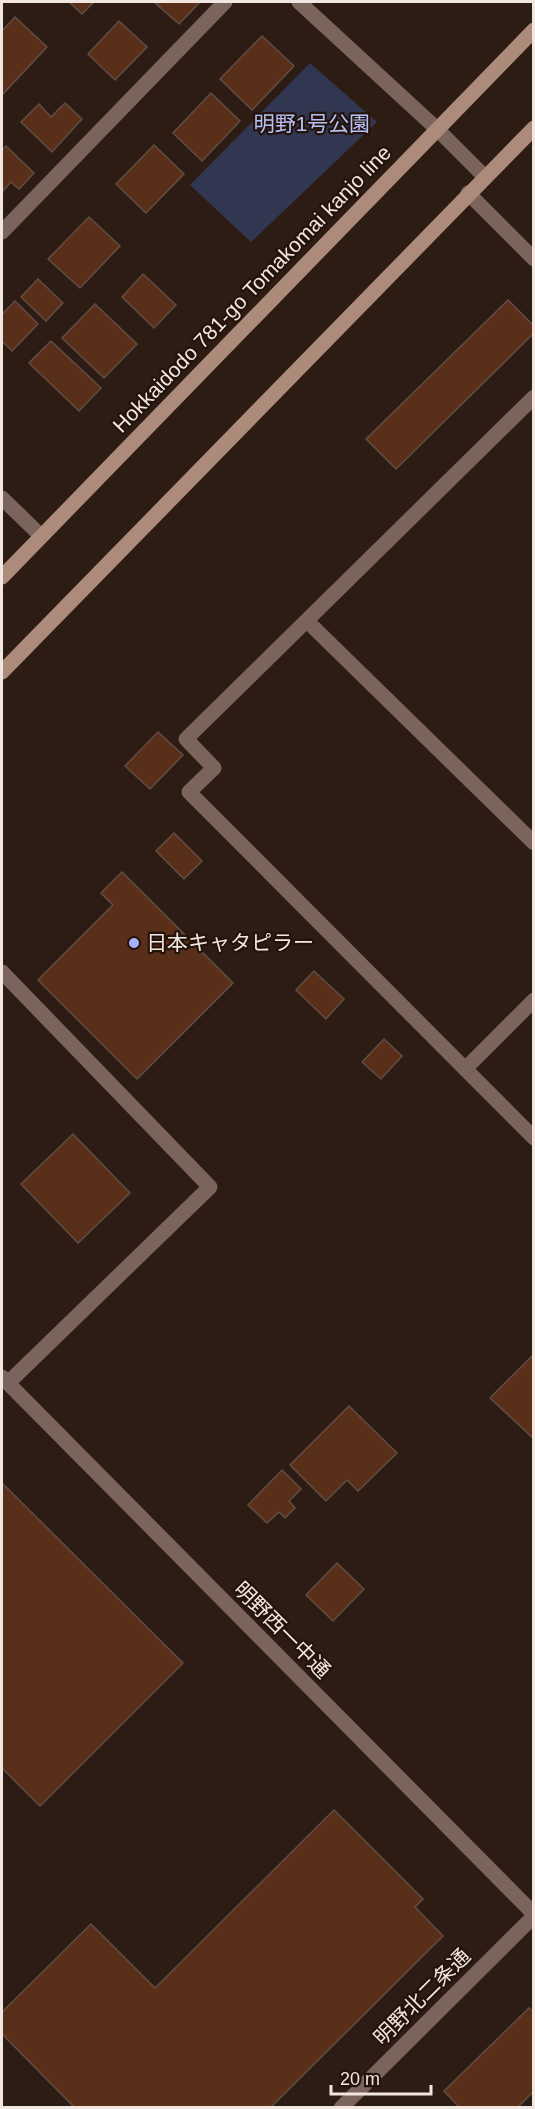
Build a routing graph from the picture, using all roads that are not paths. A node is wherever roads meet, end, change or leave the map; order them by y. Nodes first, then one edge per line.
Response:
1 (225, 2) edge
2 (299, 2) edge
3 (534, 30) edge
4 (534, 128) edge
5 (437, 129) junction
6 (485, 177) junction
7 (468, 193) junction
8 (2, 232) edge
9 (534, 259) edge
10 (534, 397) edge
11 (2, 498) edge
12 (41, 537) junction
13 (2, 577) edge
14 (307, 621) junction
15 (2, 672) edge
16 (534, 843) edge
17 (2, 972) edge
18 (534, 1000) edge
19 (465, 1070) junction
20 (534, 1138) edge
21 (4, 1380) edge
22 (534, 1915) edge
23 (341, 2108) edge

1 - 8 street
2 - 5 street
3 - 5 main road, Hokkaidodo 781-go Tomakomai kanjo line
4 - 6 main road
5 - 6 street
5 - 12 main road, Hokkaidodo 781-go Tomakomai kanjo line
6 - 7 main road
7 - 9 street
7 - 15 main road
10 - 14 street
11 - 12 street
12 - 13 main road, Hokkaidodo 781-go Tomakomai kanjo line
14 - 16 street
14 - 19 street
17 - 21 street
18 - 19 street
19 - 20 street
21 - 22 street, 明野西一中通
22 - 23 street, 明野北二条通

